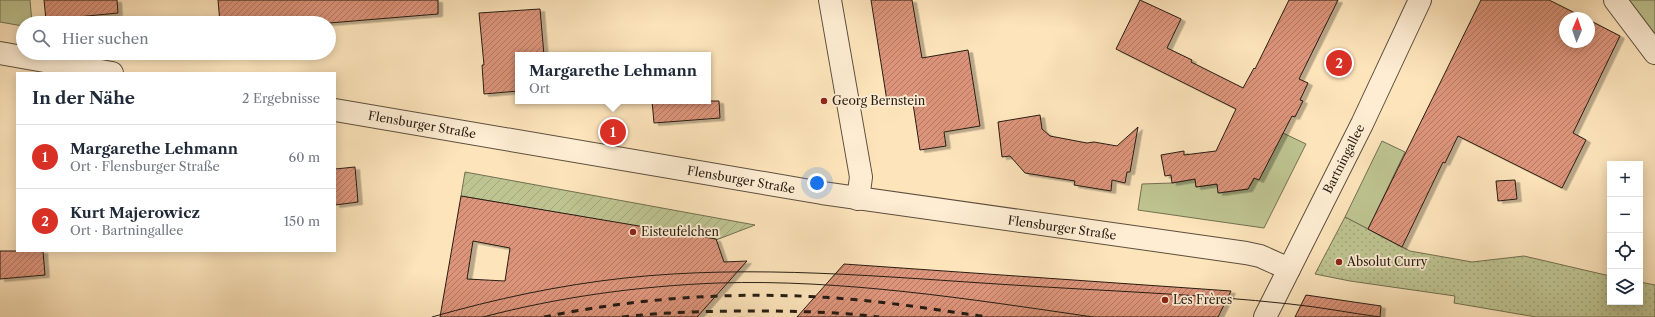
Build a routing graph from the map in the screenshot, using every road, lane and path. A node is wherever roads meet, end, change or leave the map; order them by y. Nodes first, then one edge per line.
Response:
1 (830, 0) edge
2 (1420, 0) edge
3 (1614, 0) edge
4 (0, 53) edge
5 (1655, 53) edge
6 (16, 56) edge
7 (39, 60) edge
8 (106, 72) edge
9 (336, 110) edge
10 (858, 199) junction
11 (1289, 269) junction
12 (1265, 317) edge

1 - 10 street
2 - 11 street, Bartningallee
3 - 5 street
4 - 6 street
7 - 8 street
9 - 10 street, Flensburger Straße
10 - 11 street, Flensburger Straße
11 - 12 street, Bartningallee

